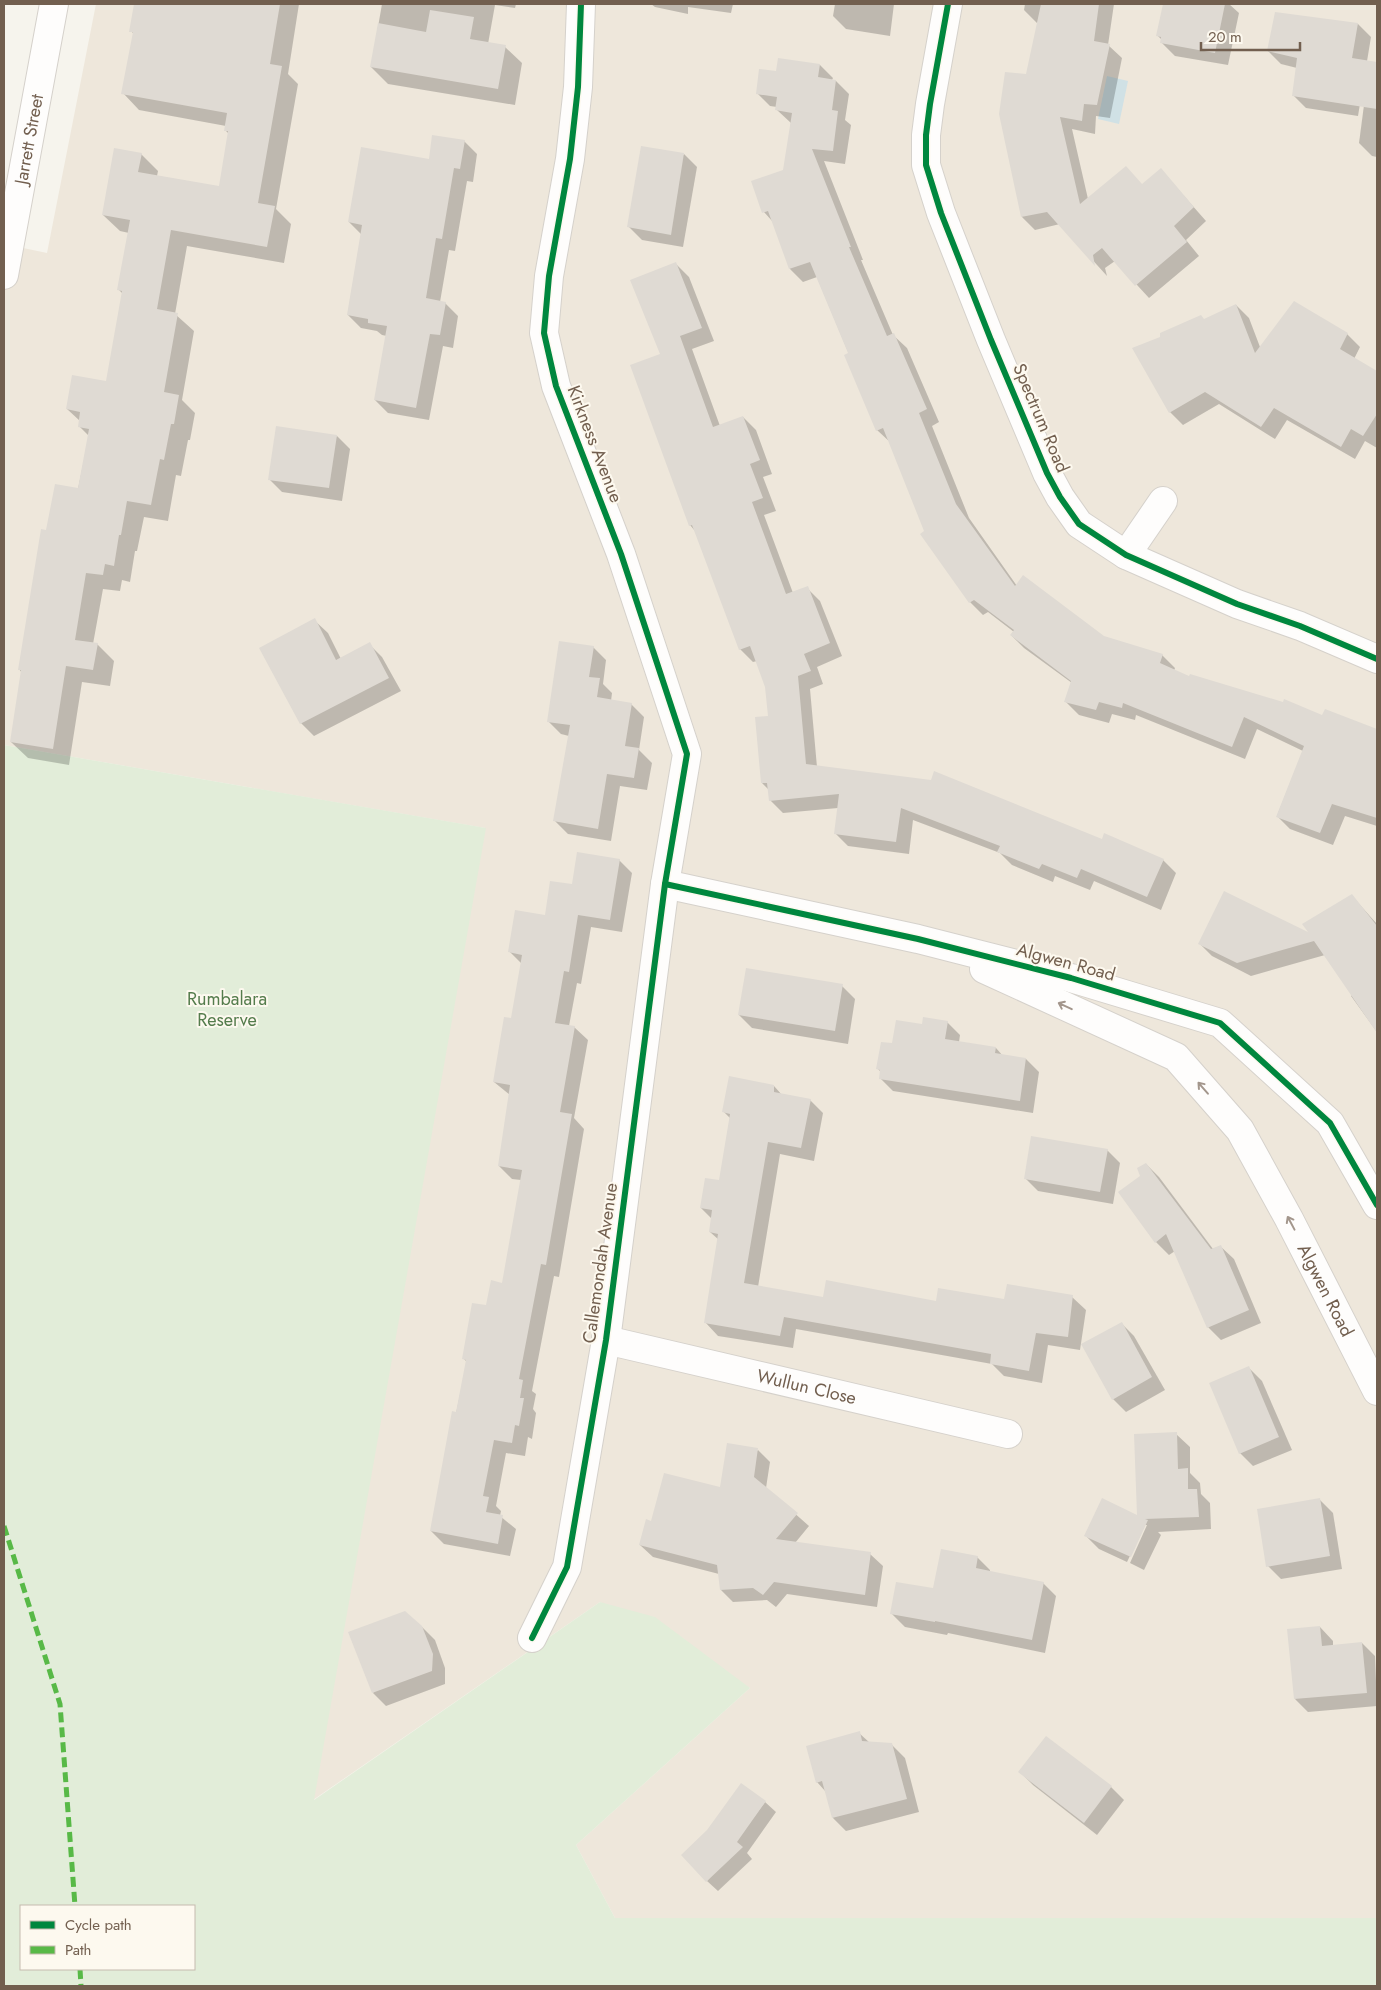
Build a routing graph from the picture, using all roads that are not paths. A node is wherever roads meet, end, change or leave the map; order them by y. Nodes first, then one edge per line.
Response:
1 (54, 4) edge
2 (581, 4) edge
3 (948, 4) edge
4 (4, 275) edge
5 (1163, 501) dead end
6 (1126, 555) junction
7 (1377, 660) edge
8 (665, 884) junction
9 (918, 939) junction
10 (1377, 1205) edge
11 (606, 1340) junction
12 (1377, 1391) edge
13 (1008, 1434) dead end
14 (532, 1638) dead end

1 - 4 street, Jarrett Street
2 - 8 street, Kirkness Avenue
3 - 6 street, Spectrum Road
5 - 6 street
6 - 7 street, Spectrum Road
8 - 9 street, Algwen Road
8 - 11 street, Callemondah Avenue
9 - 10 street, Algwen Road
12 -> 9 street, Algwen Road
11 - 13 street, Wullun Close
11 - 14 street, Callemondah Avenue

